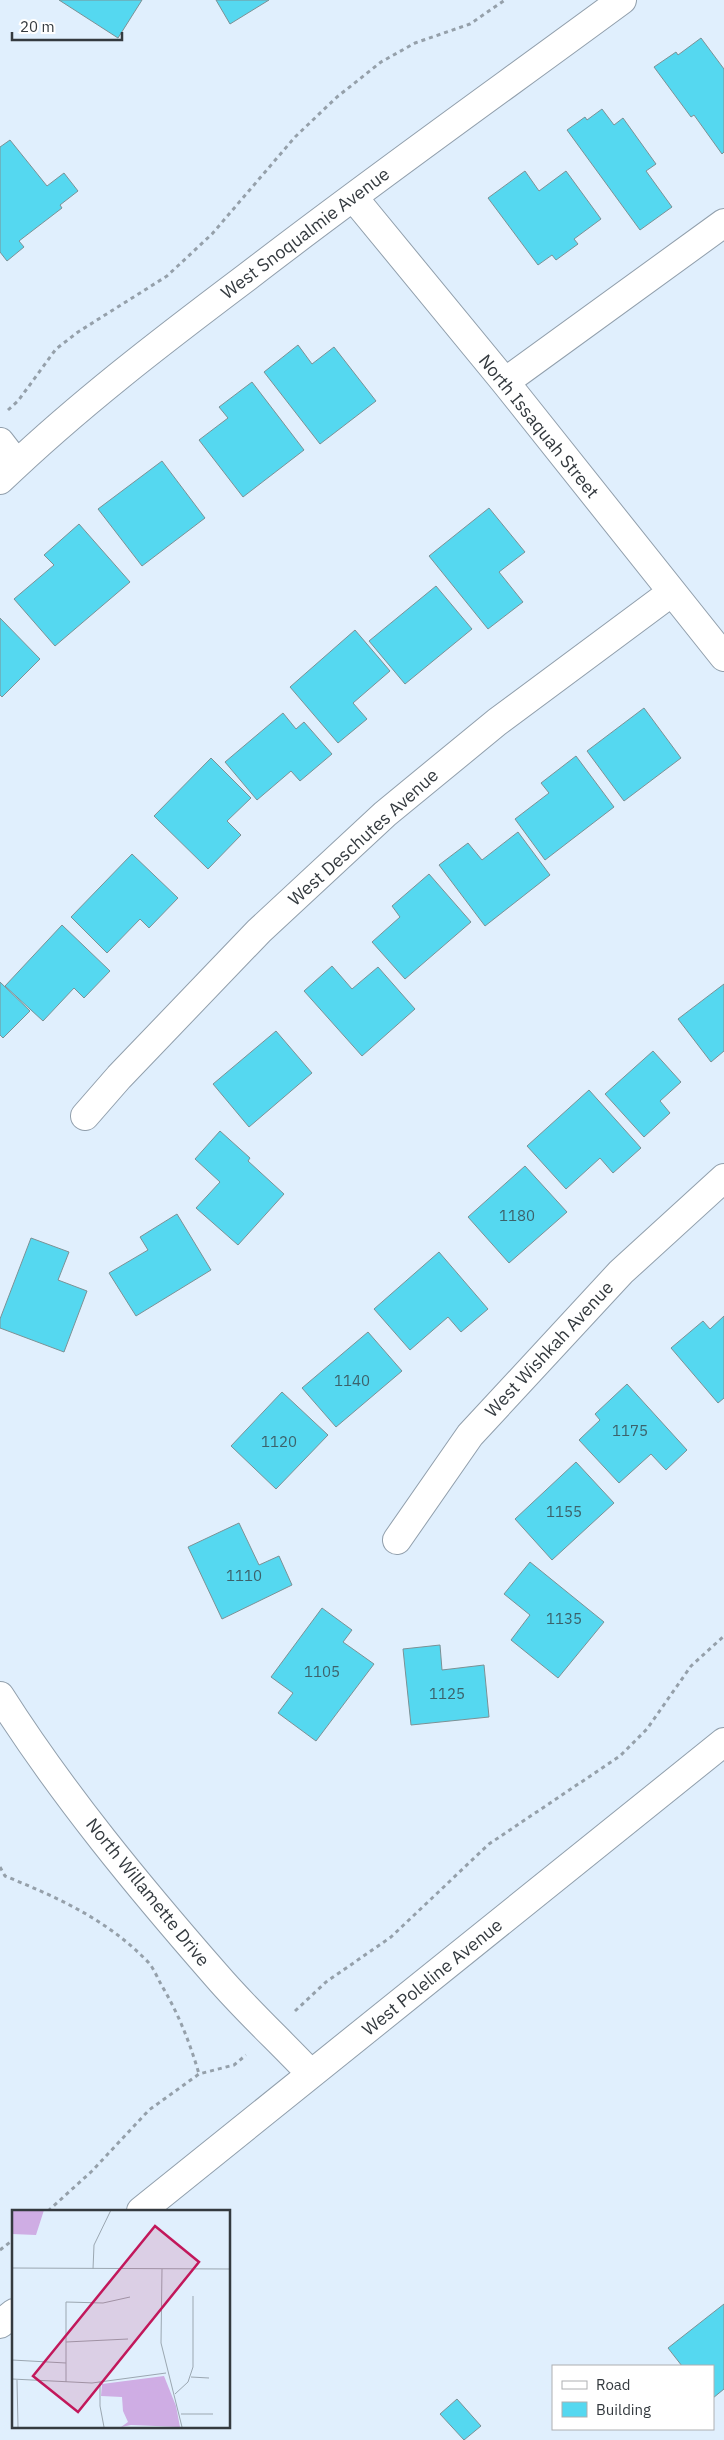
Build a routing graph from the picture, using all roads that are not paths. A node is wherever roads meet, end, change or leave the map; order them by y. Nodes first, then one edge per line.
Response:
1 (622, 0) edge
2 (353, 197) junction
3 (724, 223) edge
4 (505, 382) junction
5 (0, 442) edge
6 (9, 472) edge
7 (672, 592) junction
8 (724, 657) edge
9 (84, 1116) dead end
10 (724, 1178) edge
11 (397, 1540) dead end
12 (0, 1696) edge
13 (724, 1742) edge
14 (312, 2074) junction
15 (142, 2210) edge
16 (12, 2315) edge
17 (0, 2324) edge

1 - 2 street, West Snoqualmie Avenue
2 - 4 street, North Issaquah Street
2 - 6 street, West Snoqualmie Avenue
3 - 4 street
4 - 7 street, North Issaquah Street
5 - 6 street
7 - 8 street, North Issaquah Street
7 - 9 street, West Deschutes Avenue
10 - 11 street, West Wishkah Avenue
12 - 14 street, North Willamette Drive
13 - 14 street, West Poleline Avenue
14 - 15 street, West Poleline Avenue
16 - 17 street

